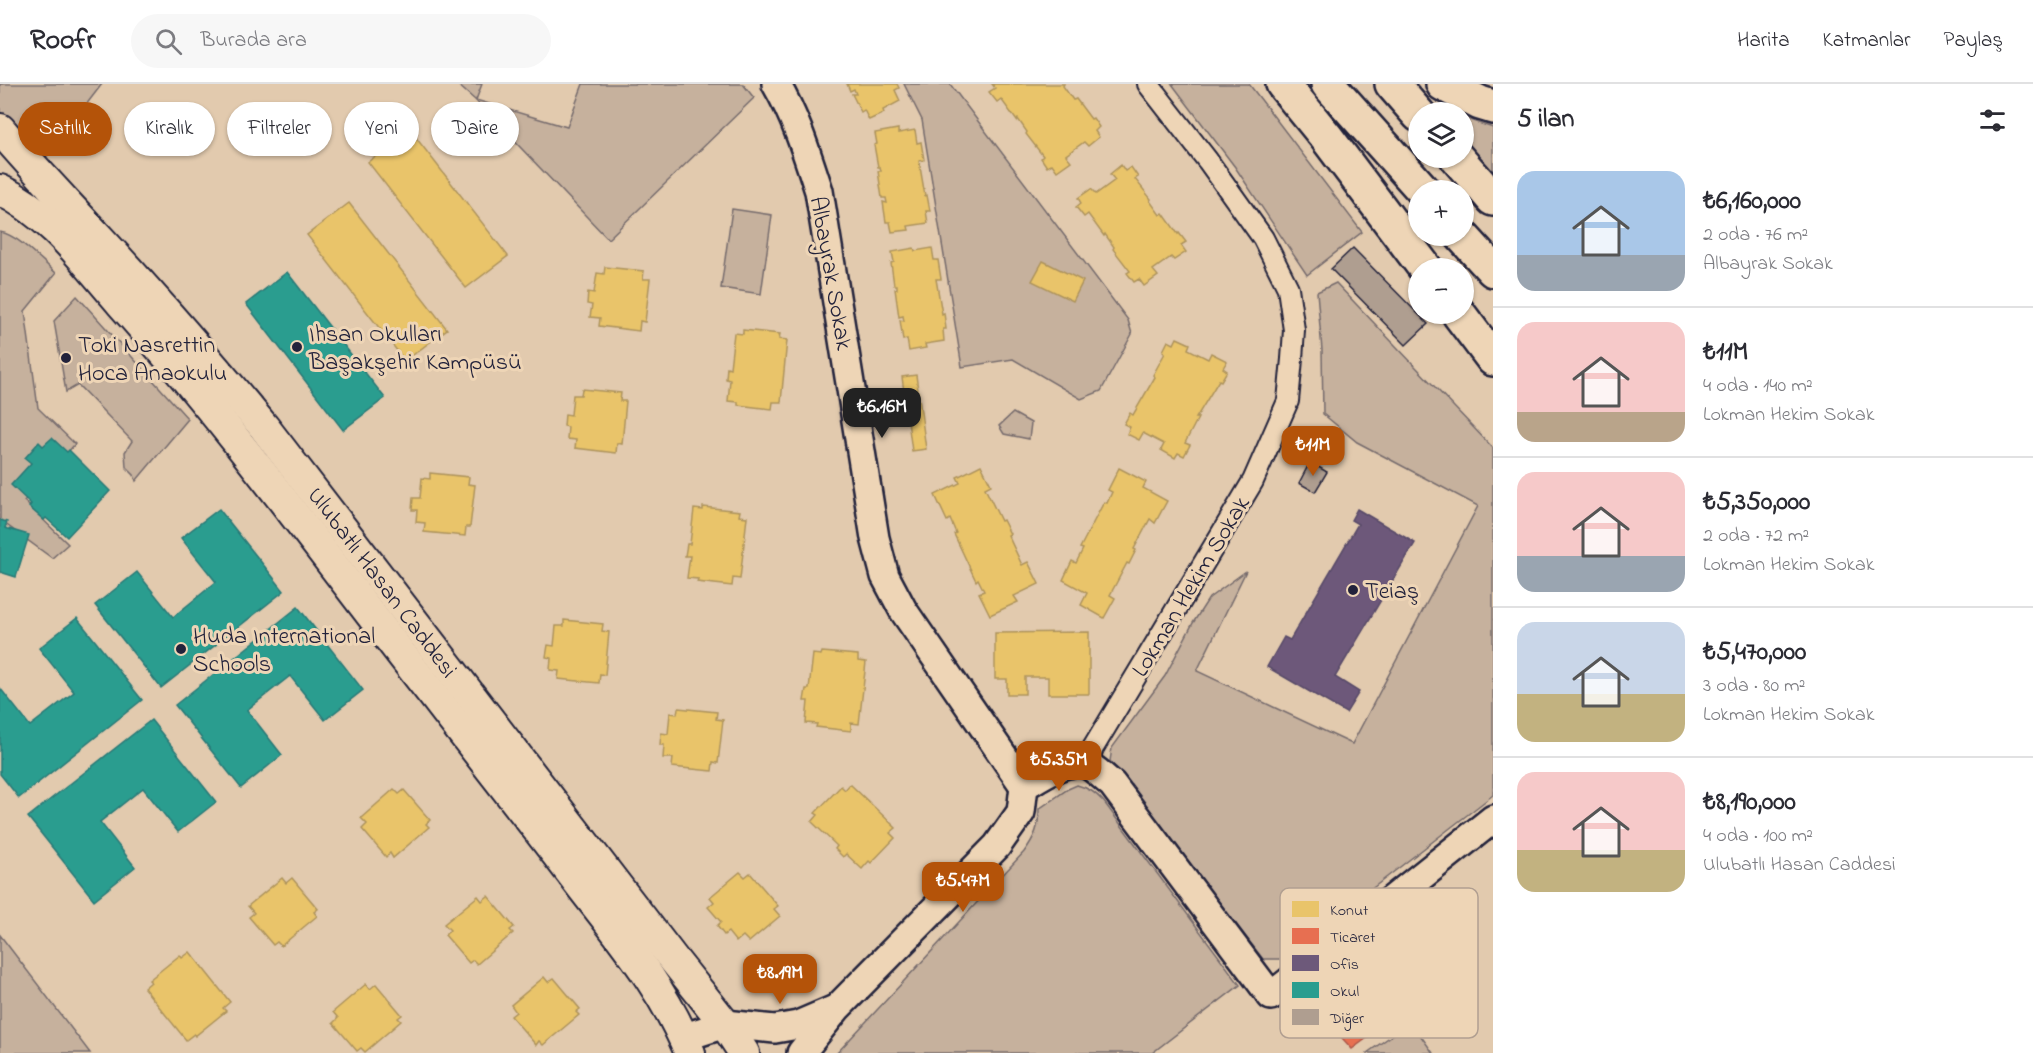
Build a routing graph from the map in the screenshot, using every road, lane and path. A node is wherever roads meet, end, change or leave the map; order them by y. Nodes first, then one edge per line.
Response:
1 (776, 84) edge
2 (1148, 84) edge
3 (1283, 84) edge
4 (1328, 84) edge
5 (1392, 84) edge
6 (1443, 84) edge
7 (1408, 102) edge
8 (1493, 107) edge
9 (5, 137) edge
10 (1327, 138) junction
11 (1465, 168) edge
12 (1414, 180) edge
13 (0, 190) edge
14 (1493, 199) edge
15 (1471, 246) edge
16 (1417, 258) edge
17 (1435, 258) edge
18 (1493, 270) edge
19 (1474, 302) edge
20 (1467, 324) edge
21 (1493, 324) edge
22 (1493, 359) edge
23 (1087, 764) junction
24 (1024, 786) junction
25 (1493, 819) edge
26 (1406, 888) edge
27 (1280, 989) edge
28 (837, 1008) junction
29 (725, 1024) junction
30 (688, 1047) edge
31 (744, 1053) edge
32 (801, 1053) edge

1 - 24 main road, Albayrak Sokak
2 - 23 street, Lokman Hekim Sokak
3 - 10 highway
4 - 12 highway
5 - 7 highway
6 - 8 highway
9 - 29 main road, Ulubatlı Hasan Caddesi
10 - 16 highway
10 - 17 highway
11 - 14 highway
13 - 30 main road, Ulubatlı Hasan Caddesi
15 - 18 highway
19 - 21 highway
20 - 22 highway
23 - 24 main road
23 - 27 main road
24 - 28 main road
25 - 26 main road
28 - 29 main road
28 - 32 main road
29 - 30 main road
29 - 31 main road, Ulubatlı Hasan Caddesi

